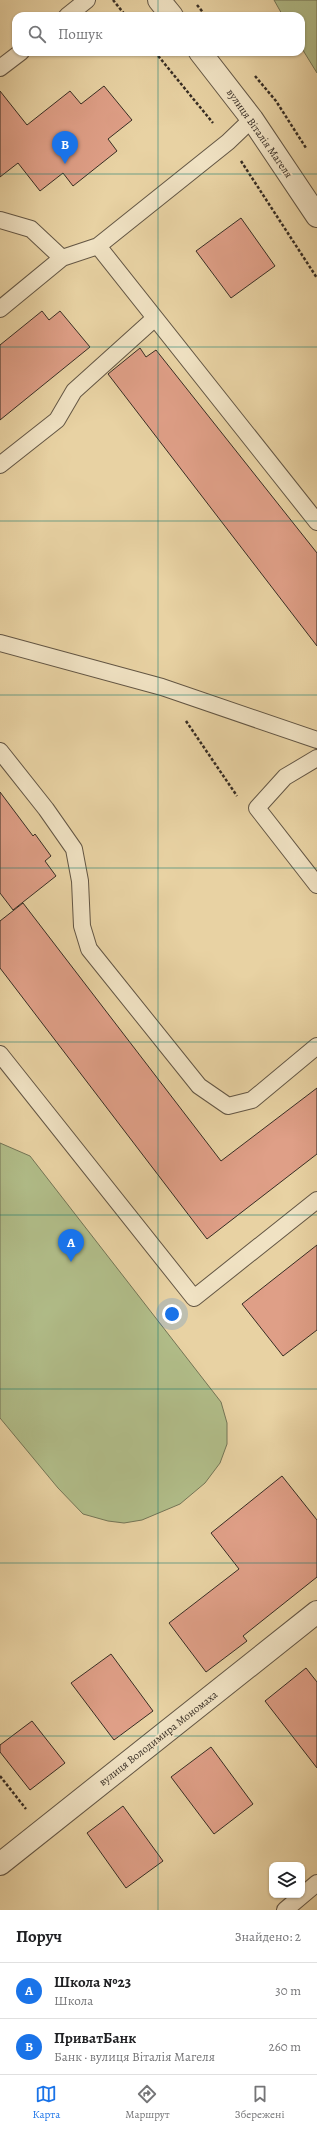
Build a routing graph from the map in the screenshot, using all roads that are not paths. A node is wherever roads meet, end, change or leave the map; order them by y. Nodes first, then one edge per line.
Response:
1 (87, 0) edge
2 (159, 0) edge
3 (72, 12) edge
4 (169, 12) edge
5 (15, 56) edge
6 (203, 56) edge
7 (1, 66) edge
8 (252, 119) junction
9 (317, 216) edge
10 (0, 220) edge
11 (98, 246) junction
12 (62, 258) junction
13 (0, 309) edge
14 (155, 318) junction
15 (0, 465) edge
16 (317, 522) edge
17 (0, 643) edge
18 (317, 740) edge
19 (0, 751) edge
20 (317, 758) edge
21 (317, 885) edge
22 (317, 1046) edge
23 (0, 1054) edge
24 (317, 1200) edge
25 (317, 1612) edge
26 (0, 1864) edge
27 (317, 1883) edge
28 (285, 1910) edge

1 - 3 lane
2 - 4 street
5 - 7 lane
6 - 8 street, вулиця Віталія Магеля
8 - 9 street, вулиця Віталія Магеля
8 - 11 lane
10 - 12 lane
11 - 12 lane
11 - 14 lane
12 - 13 lane
14 - 15 lane
14 - 16 lane
17 - 18 lane
19 - 22 lane
20 - 21 lane
23 - 24 lane
25 - 26 street, вулиця Володимира Мономаха
27 - 28 lane

